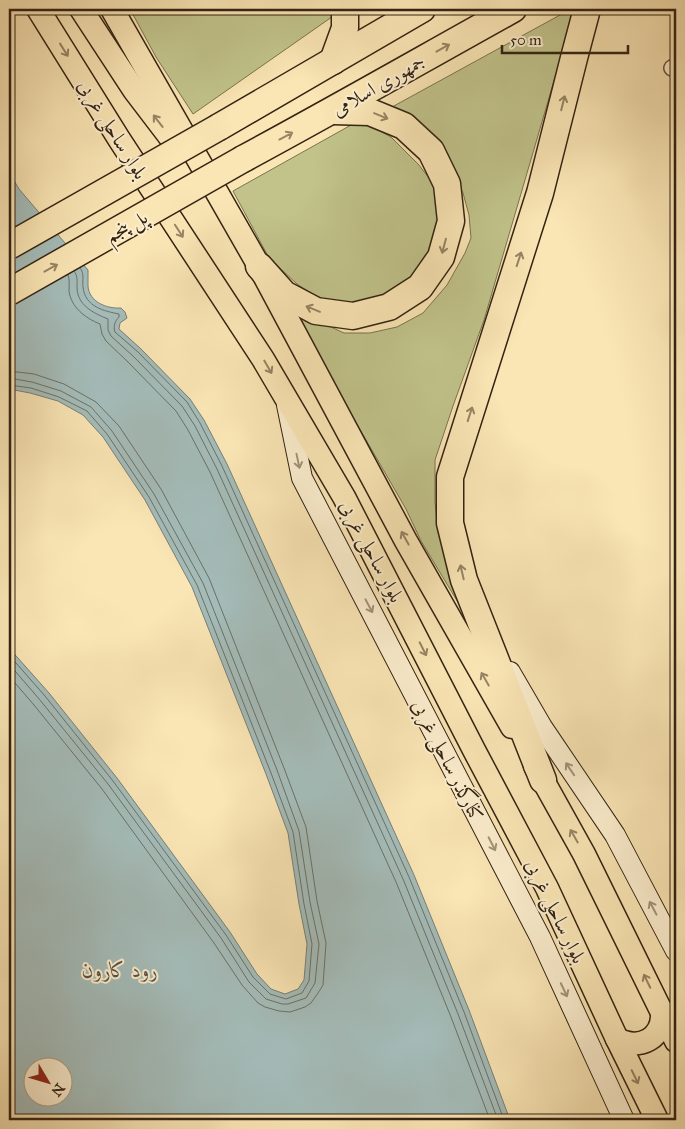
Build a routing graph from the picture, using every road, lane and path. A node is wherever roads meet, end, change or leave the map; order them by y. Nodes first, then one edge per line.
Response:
1 (38, 9) edge
2 (80, 9) edge
3 (112, 9) edge
4 (345, 9) edge
5 (422, 9) edge
6 (513, 9) edge
7 (587, 9) edge
8 (333, 61) junction
9 (333, 111) junction
10 (243, 159) joint
11 (230, 215) junction
12 (9, 246) edge
13 (260, 266) junction
14 (9, 292) edge
15 (285, 396) junction
16 (476, 612) junction
17 (543, 780) junction
18 (676, 951) edge
19 (662, 1010) junction
20 (617, 1039) junction
21 (676, 1040) edge
22 (624, 1120) edge
23 (657, 1120) edge

1 -> 15 main road, بلوار ساحلی غربی
11 -> 2 main road, بلوار ساحلی غربی
3 - 11 main road, بلوار ساحلی غربی
4 - 8 highway
5 - 8 highway
9 -> 6 highway, جمهوری اسلامی
16 -> 7 highway
8 - 12 highway, پل پنجم, bridge
10 -> 9 highway, جمهوری اسلامی
9 -> 13 highway
14 -> 10 highway, پل پنجم, bridge
11 - 13 main road, بلوار ساحلی غربی
17 -> 13 main road, بلوار ساحلی غربی
15 -> 20 main road, بلوار ساحلی غربی
15 -> 22 street, کنارگذر ساحلی غربی
16 - 17 highway
18 -> 16 street
19 -> 17 main road, بلوار ساحلی غربی
19 - 20 main road
19 - 21 main road, بلوار ساحلی غربی
20 -> 23 main road, بلوار ساحلی غربی

